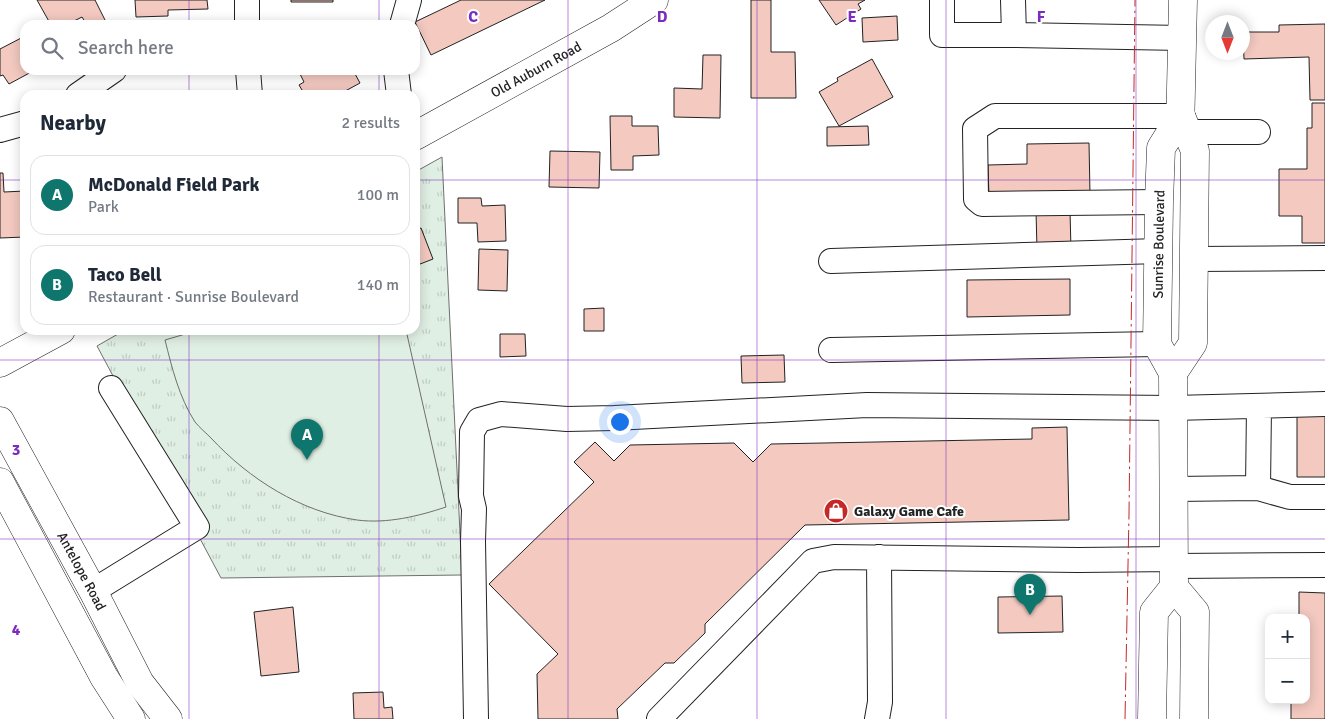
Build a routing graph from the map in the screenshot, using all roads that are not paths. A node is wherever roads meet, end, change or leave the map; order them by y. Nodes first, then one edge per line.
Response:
1 (247, 0) edge
2 (409, 0) edge
3 (654, 0) edge
4 (942, 0) edge
5 (1013, 0) edge
6 (1183, 0) edge
7 (247, 20) edge
8 (403, 20) edge
9 (1014, 35) junction
10 (1182, 38) junction
11 (107, 75) edge
12 (248, 75) edge
13 (397, 75) edge
14 (85, 90) edge
15 (250, 90) edge
16 (398, 90) edge
17 (20, 124) edge
18 (1184, 124) junction
19 (0, 130) edge
20 (1258, 132) dead end
21 (420, 133) edge
22 (1159, 202) junction
23 (1159, 251) junction
24 (1325, 258) edge
25 (1194, 259) junction
26 (831, 261) dead end
27 (52, 335) edge
28 (1157, 344) junction
29 (831, 350) dead end
30 (0, 364) edge
31 (1172, 373) junction
32 (111, 388) dead end
33 (1325, 404) edge
34 (1259, 406) junction
35 (1173, 408) junction
36 (0, 421) edge
37 (0, 482) edge
38 (1258, 488) junction
39 (1174, 489) junction
40 (1325, 497) edge
41 (879, 557) junction
42 (1325, 565) edge
43 (1174, 570) junction
44 (93, 591) junction
45 (131, 719) edge
46 (168, 719) edge
47 (476, 719) edge
48 (659, 719) edge
49 (877, 719) edge
50 (1152, 719) edge
51 (1194, 719) edge

1 - 7 street
2 - 8 street
3 - 21 main road, Old Auburn Road
4 - 9 street
5 - 9 street
6 - 10 main road
9 - 10 street
10 - 18 main road
11 - 14 street
12 - 15 street
13 - 16 street
17 - 19 street
18 - 20 street
18 - 22 main road, Sunrise Boulevard
18 - 22 street
18 - 25 main road
22 - 23 main road, Sunrise Boulevard
23 - 26 street
23 - 28 main road, Sunrise Boulevard
24 - 25 street
25 - 31 main road
27 - 30 main road
28 - 29 street
28 - 31 main road, Sunrise Boulevard
31 - 35 main road, Sunrise Boulevard
32 - 44 street
33 - 34 street
34 - 35 street
34 - 38 street
35 - 39 main road, Sunrise Boulevard
35 - 47 street
36 - 44 main road, Antelope Road
37 - 45 main road
38 - 39 street
38 - 40 street
39 - 43 main road, Sunrise Boulevard
41 - 43 street
41 - 48 street
41 - 49 street
42 - 43 street
43 - 50 main road
43 - 51 main road
44 - 46 main road, Antelope Road

